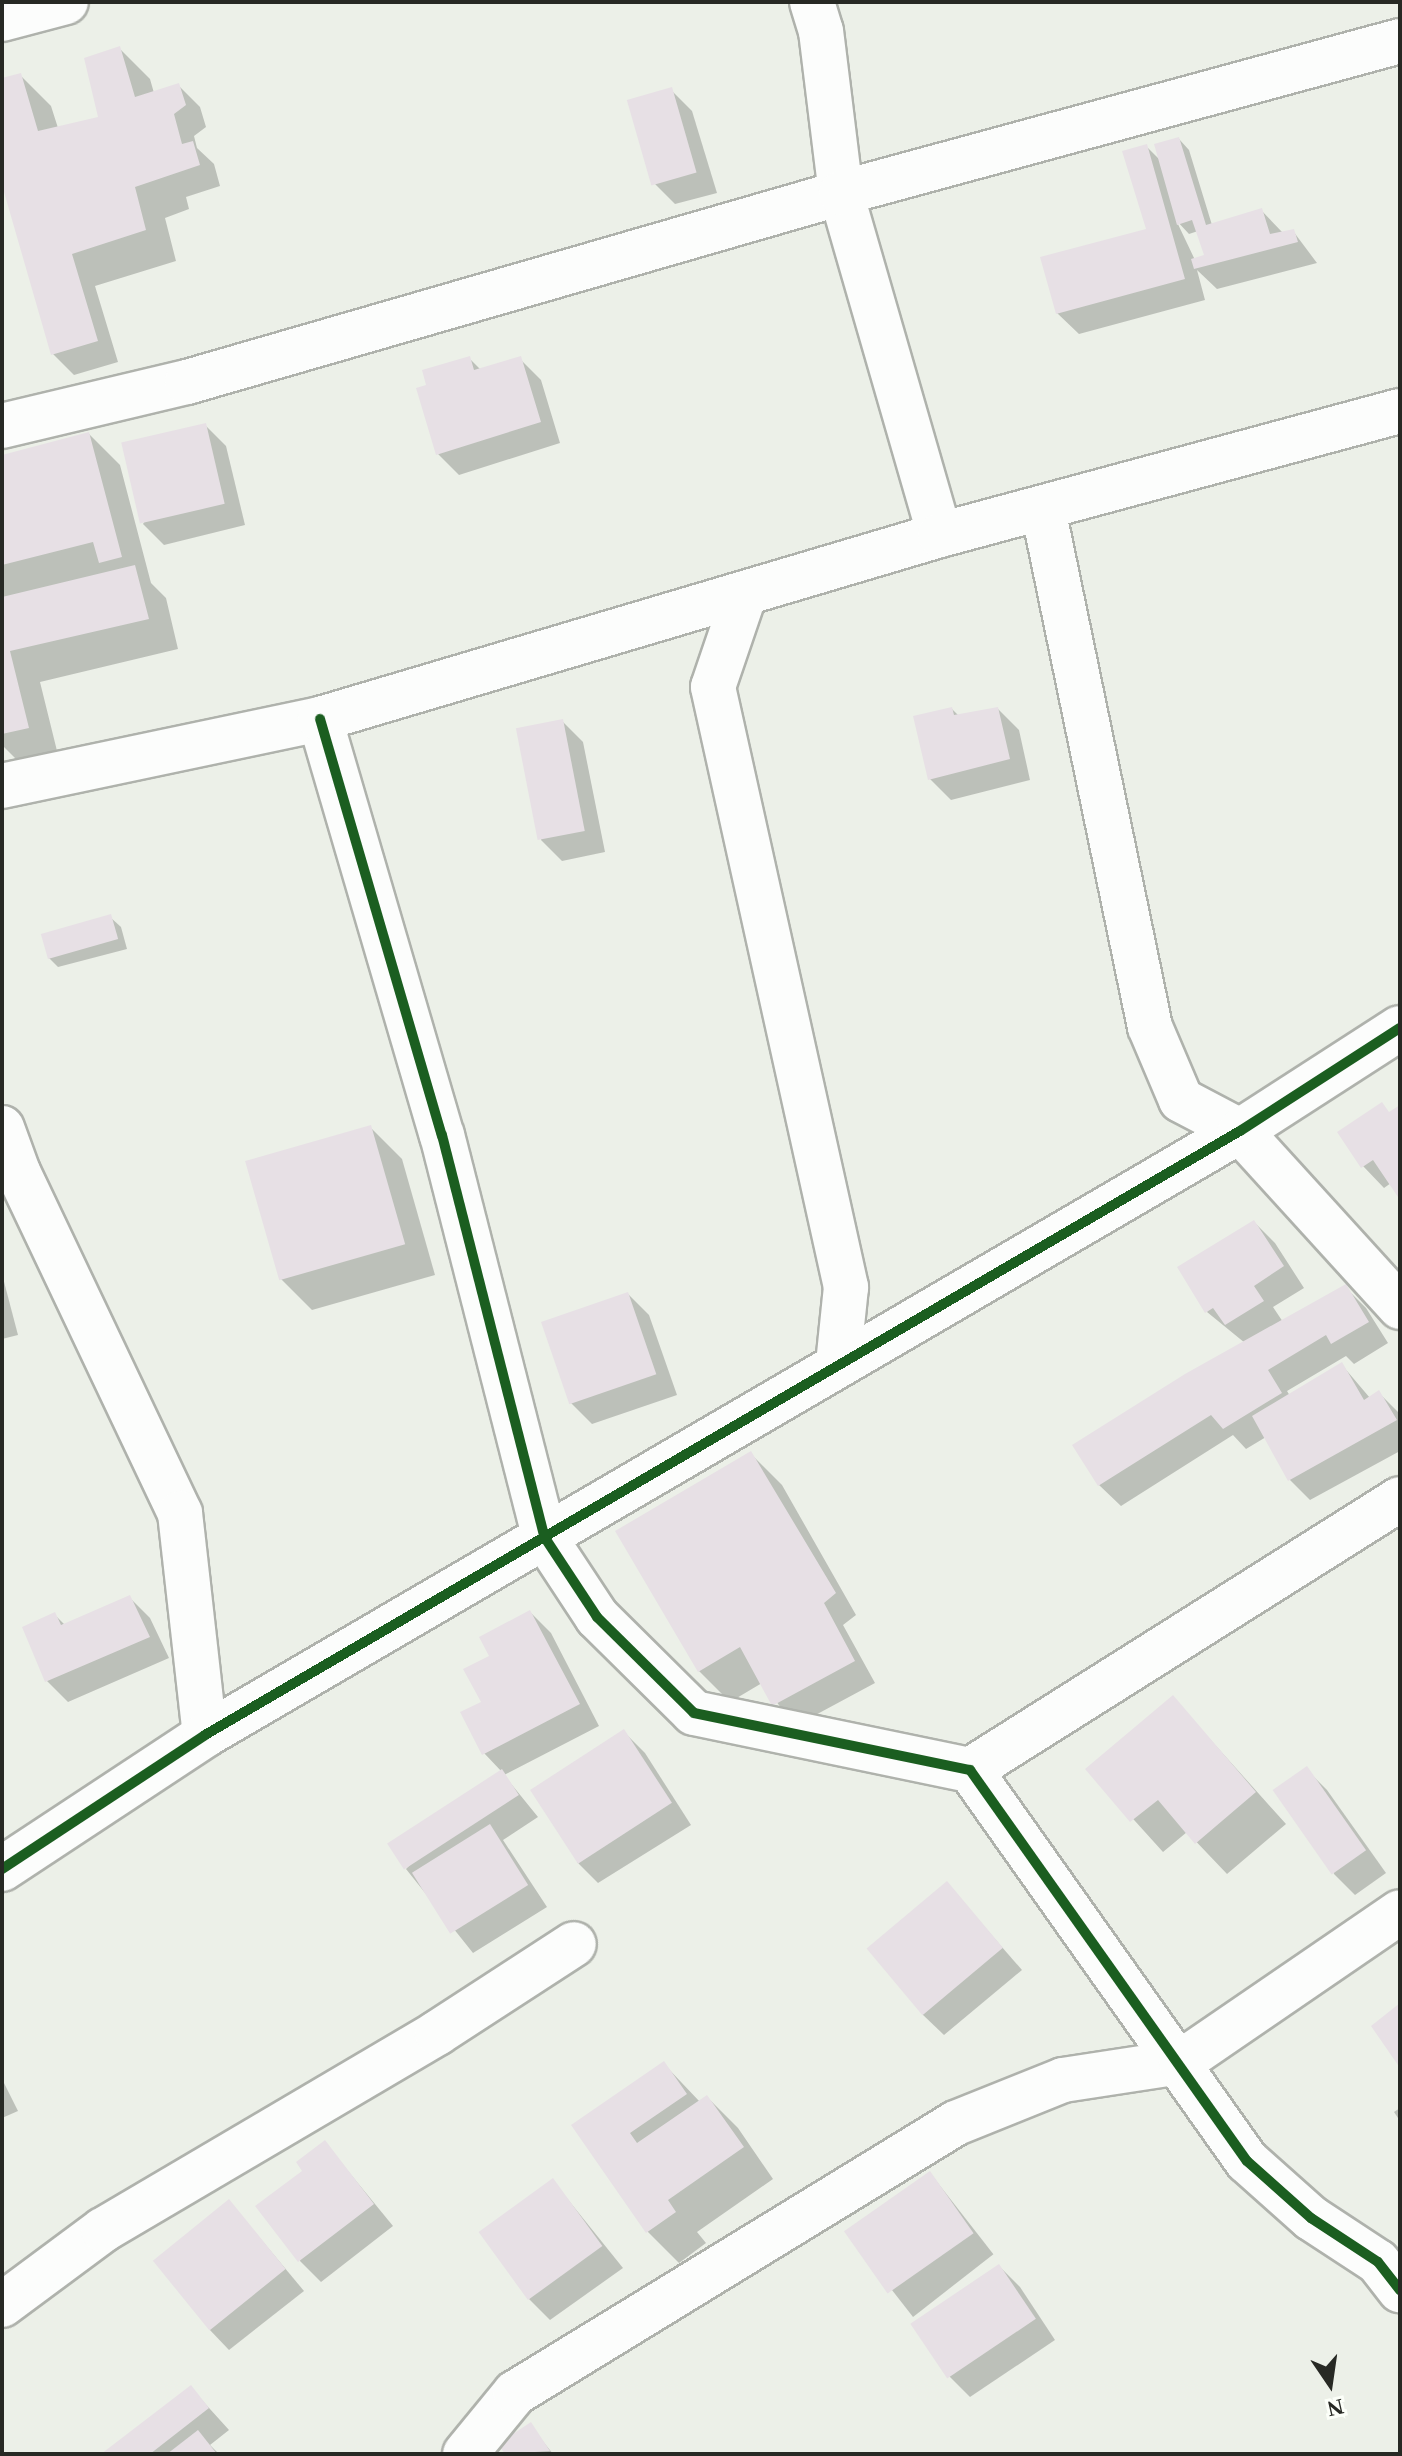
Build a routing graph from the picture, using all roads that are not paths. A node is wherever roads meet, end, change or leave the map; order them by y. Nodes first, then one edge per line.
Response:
1 (66, 2) edge
2 (812, 2) edge
3 (2, 19) edge
4 (1400, 41) edge
5 (841, 193) junction
6 (1400, 411) edge
7 (2, 426) edge
8 (1043, 509) junction
9 (940, 535) junction
10 (745, 593) junction
11 (320, 719) junction
12 (2, 786) edge
13 (1400, 1028) edge
14 (2, 1128) edge
15 (1240, 1131) junction
16 (10, 1174) edge
17 (1400, 1307) edge
18 (838, 1365) junction
19 (1400, 1499) edge
20 (545, 1538) junction
21 (205, 1735) junction
22 (970, 1770) junction
23 (2, 1869) edge
24 (1400, 1912) edge
25 (574, 1944) dead end
26 (1181, 2062) junction
27 (1400, 2290) edge
28 (2, 2305) edge
29 (465, 2454) edge

1 - 3 street
2 - 5 street
4 - 5 street
5 - 7 street
5 - 9 street
6 - 8 street
8 - 9 street
8 - 15 street
9 - 10 street
10 - 11 street
10 - 18 street
11 - 12 street
11 - 20 street
13 - 15 street
14 - 16 street
15 - 17 street
15 - 18 street
16 - 21 street
18 - 20 street
19 - 22 street
20 - 21 street
20 - 22 street
21 - 23 street
22 - 26 street
24 - 26 street
25 - 28 street
26 - 27 street
26 - 29 street

